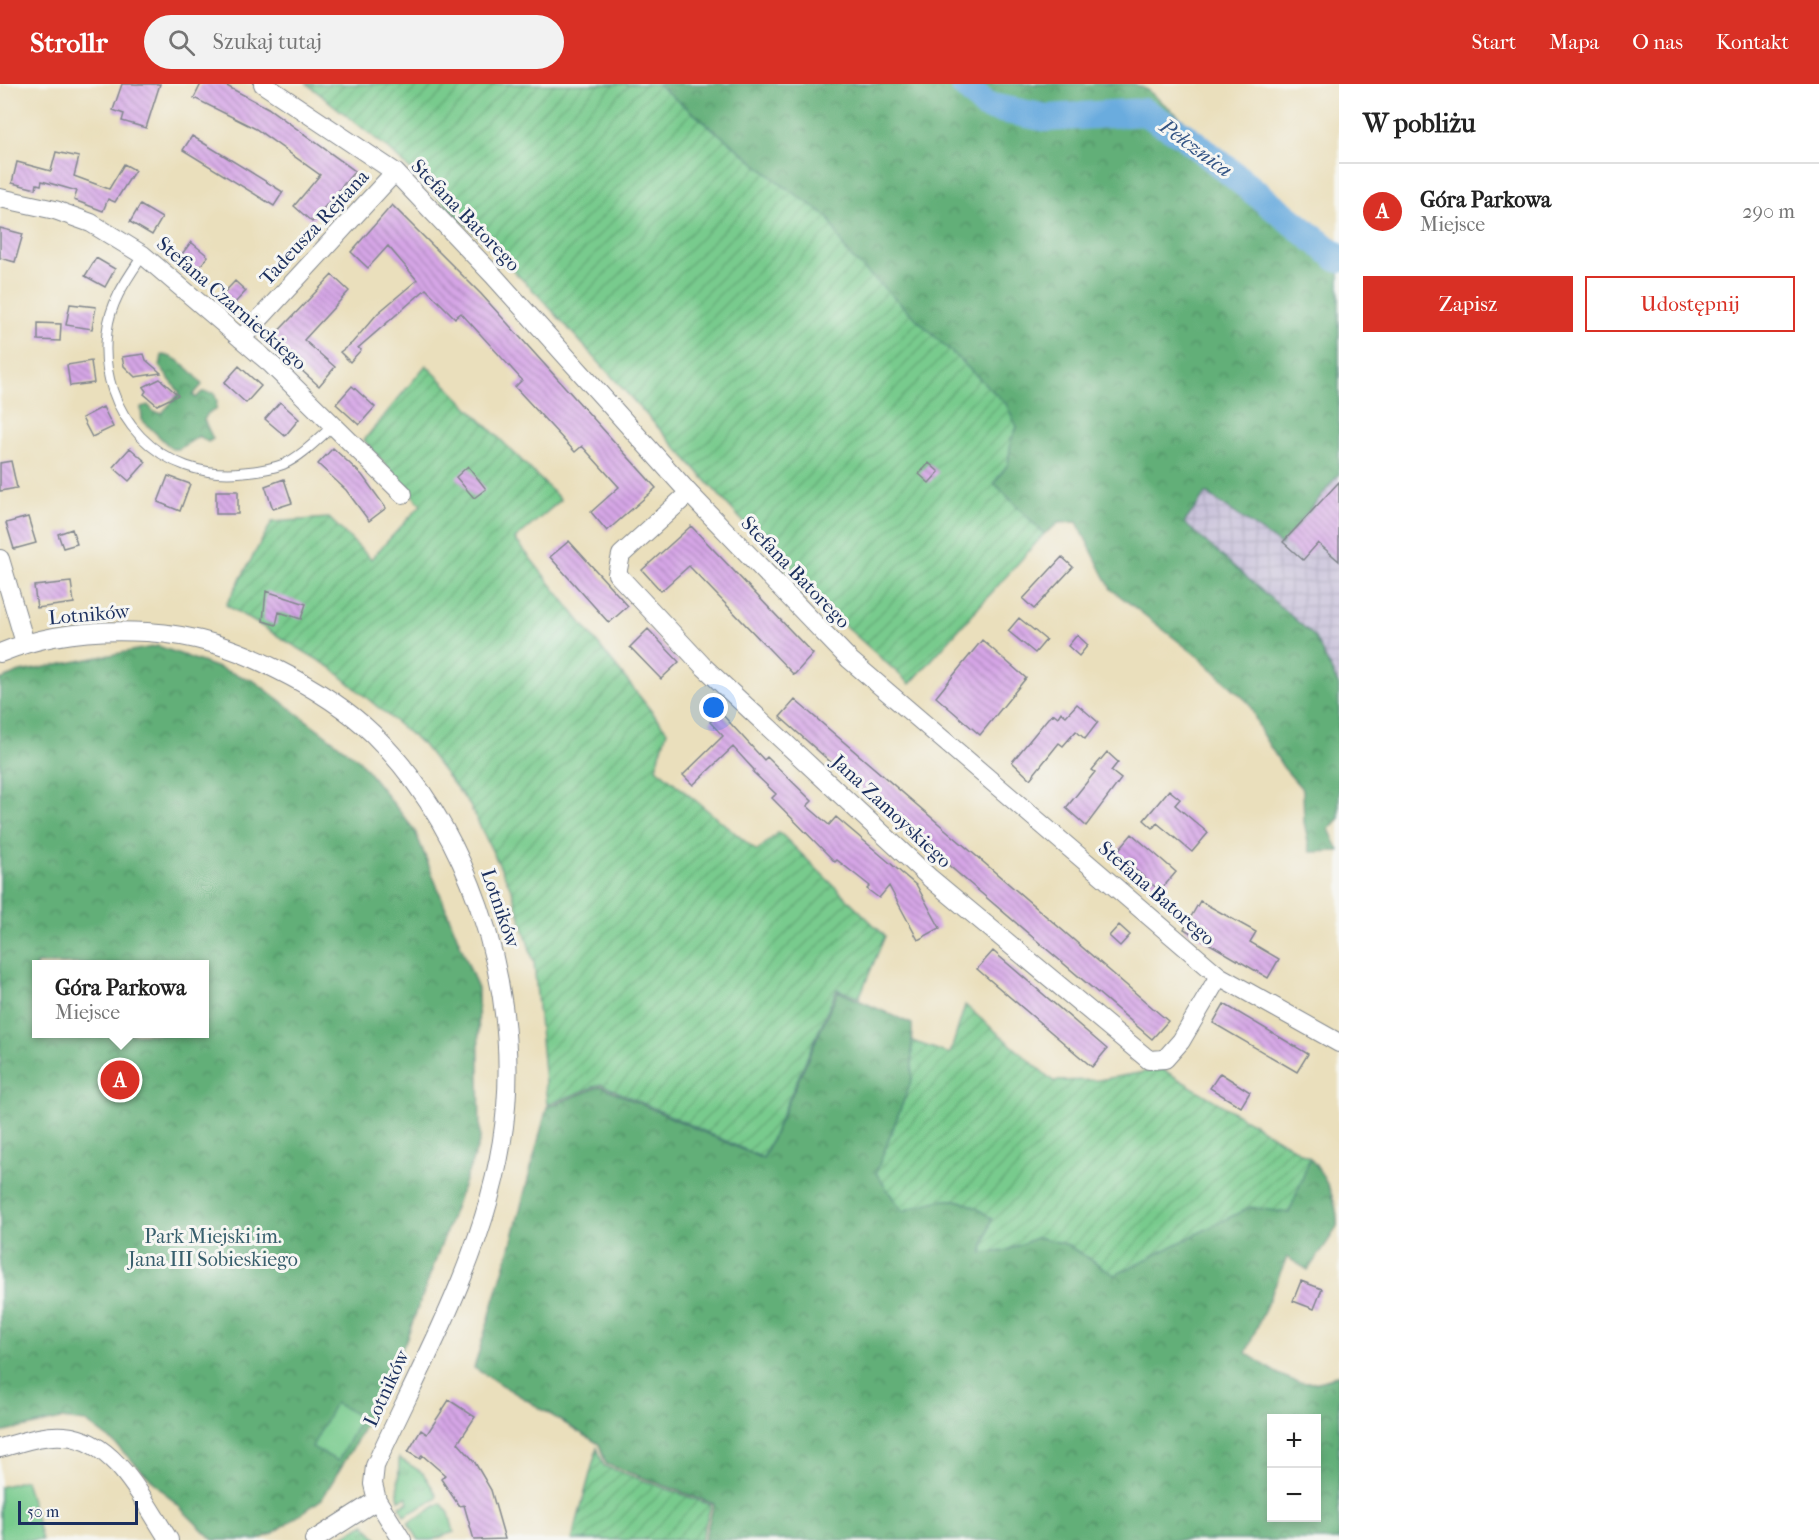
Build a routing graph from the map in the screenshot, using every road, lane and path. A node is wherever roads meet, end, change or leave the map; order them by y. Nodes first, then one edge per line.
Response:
1 (263, 84) edge
2 (395, 172) junction
3 (0, 198) edge
4 (143, 255) junction
5 (241, 339) junction
6 (334, 425) junction
7 (689, 493) junction
8 (403, 494) dead end
9 (0, 559) edge
10 (25, 643) junction
11 (0, 653) edge
12 (1219, 976) junction
13 (1339, 1043) edge
14 (0, 1448) edge
15 (377, 1500) junction
16 (170, 1540) edge
17 (314, 1540) edge
18 (402, 1540) edge

1 - 2 street, Stefana Batorego
2 - 5 street, Tadeusza Rejtana
2 - 7 street, Stefana Batorego
3 - 4 street, Stefana Czarnieckiego
4 - 5 street, Stefana Czarnieckiego
4 - 6 lane
5 - 6 street, Stefana Czarnieckiego
6 - 8 street, Stefana Czarnieckiego
7 - 12 street, Stefana Batorego
7 - 12 street, Jana Zamoyskiego
9 - 10 street
10 - 11 street, Lotników
10 - 15 street, Lotników
12 - 13 street, Stefana Batorego
14 - 16 street
15 - 17 street
15 - 18 street

